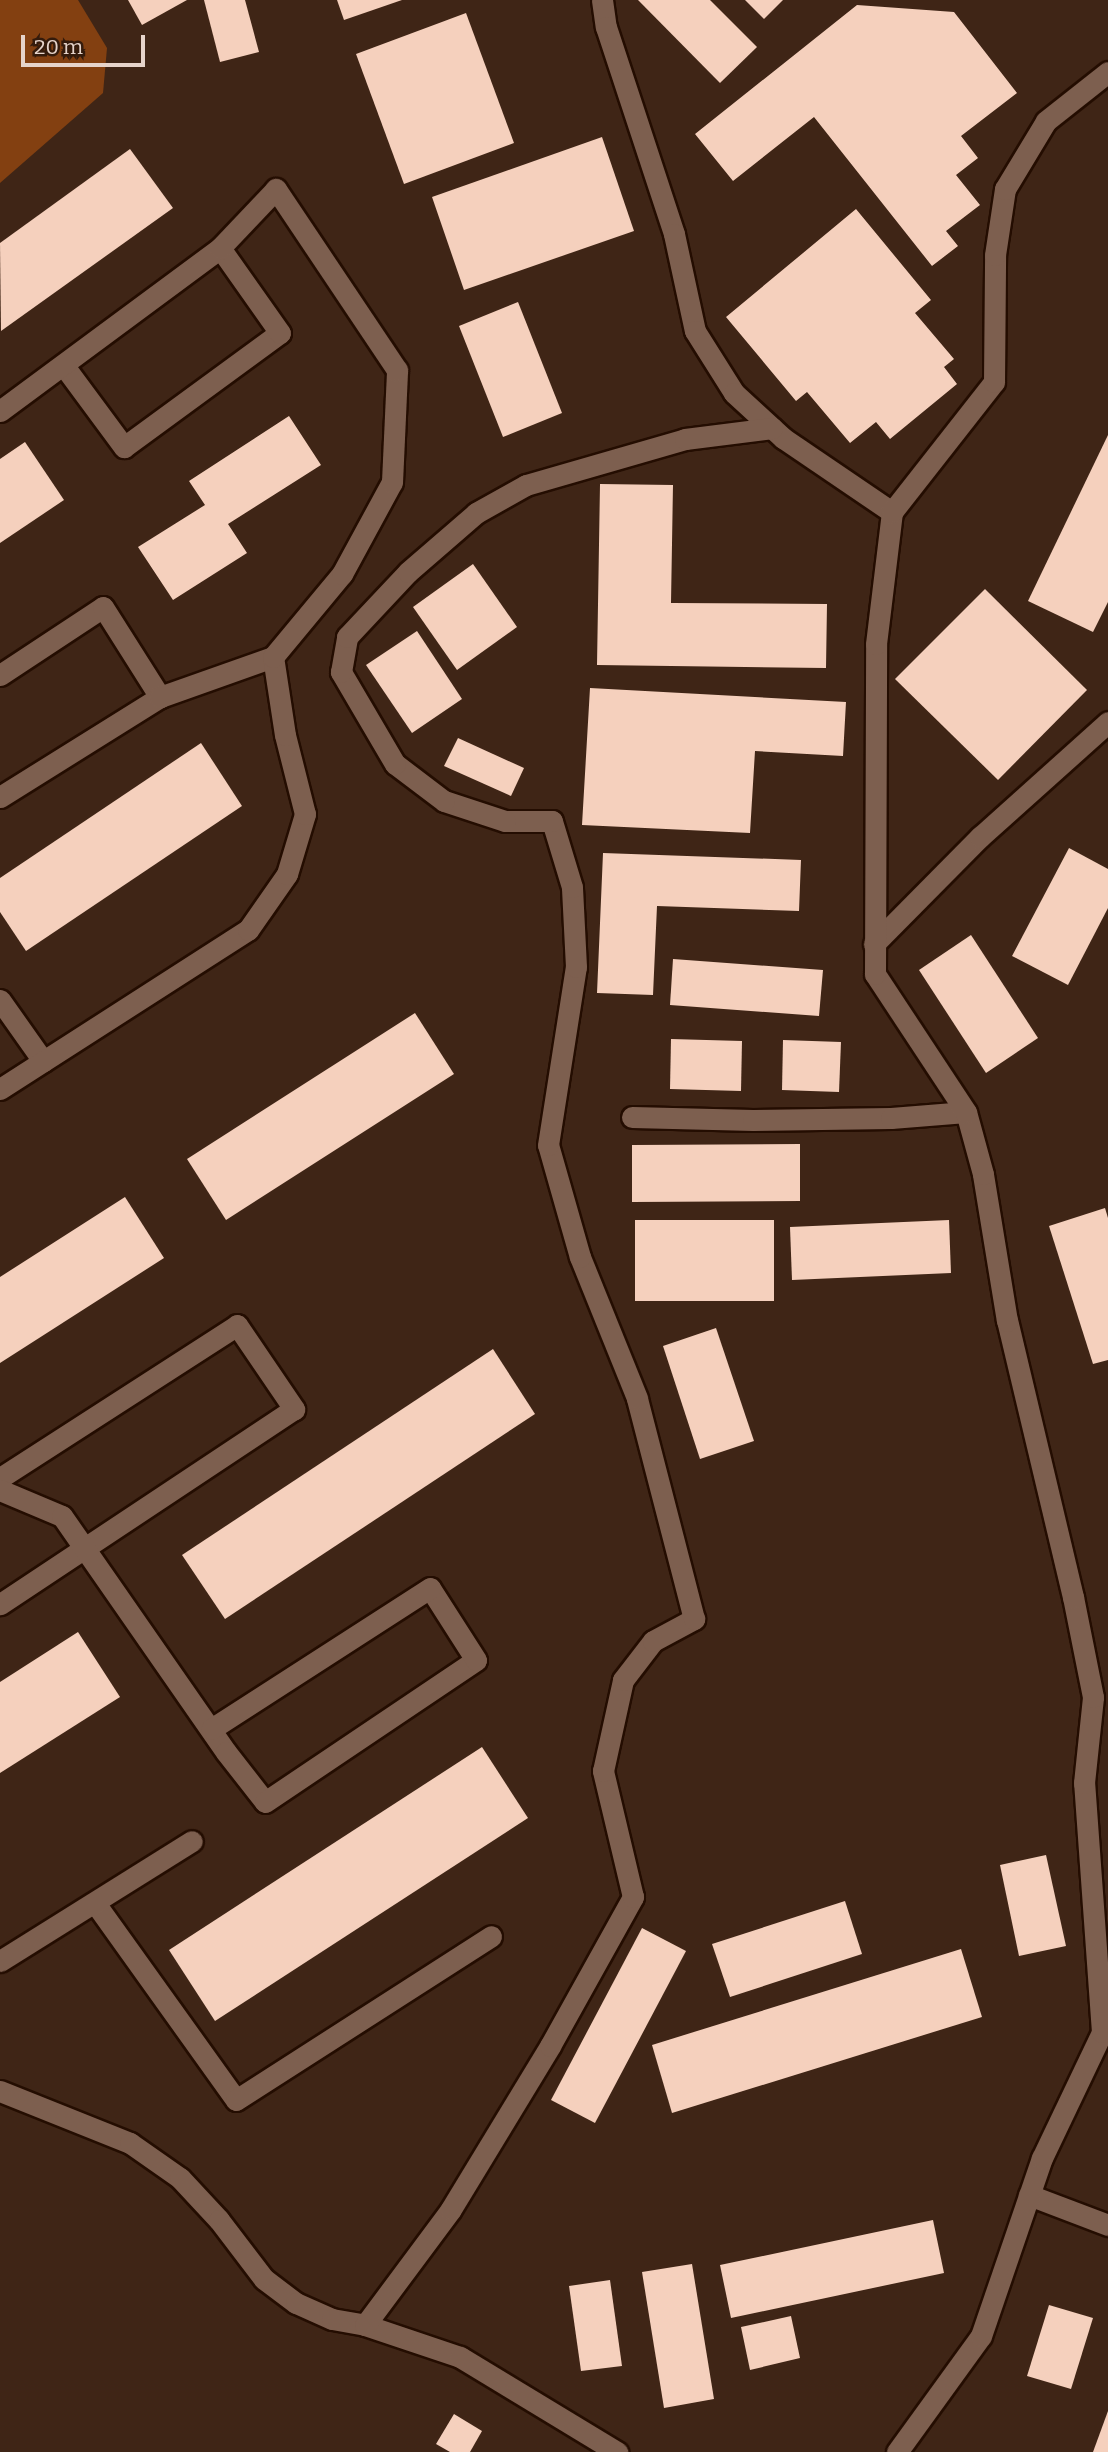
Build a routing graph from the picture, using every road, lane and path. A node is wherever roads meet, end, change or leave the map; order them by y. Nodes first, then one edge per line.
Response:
1 (602, 0) edge
2 (1108, 72) edge
3 (220, 248) junction
4 (64, 366) junction
5 (0, 411) edge
6 (772, 428) junction
7 (892, 512) junction
8 (273, 657) junction
9 (0, 675) edge
10 (160, 697) junction
11 (1108, 722) edge
12 (0, 797) edge
13 (874, 944) junction
14 (0, 1000) edge
15 (43, 1061) junction
16 (0, 1088) edge
17 (966, 1112) junction
18 (632, 1117) dead end
19 (0, 1478) edge
20 (0, 1490) edge
21 (85, 1549) junction
22 (0, 1604) edge
23 (1100, 1694) edge
24 (211, 1729) junction
25 (192, 1841) dead end
26 (95, 1903) junction
27 (491, 1936) dead end
28 (0, 1961) edge
29 (0, 2091) edge
30 (1029, 2195) junction
31 (1108, 2225) edge
32 (365, 2325) junction
33 (617, 2452) edge
34 (897, 2452) edge

1 - 6 street
2 - 7 street
3 - 4 street
3 - 4 street
3 - 8 street
4 - 5 street
6 - 7 street
6 - 32 street
7 - 13 street
8 - 10 street
8 - 15 street
9 - 10 street
10 - 12 street
11 - 13 street
13 - 17 street
14 - 15 street
15 - 16 street
17 - 18 street
17 - 23 street
19 - 21 street
20 - 21 street
21 - 22 street
21 - 24 street
23 - 30 street
24 - 24 street
25 - 26 street
26 - 27 street
26 - 28 street
29 - 32 street
30 - 31 street
30 - 34 street
32 - 33 street

